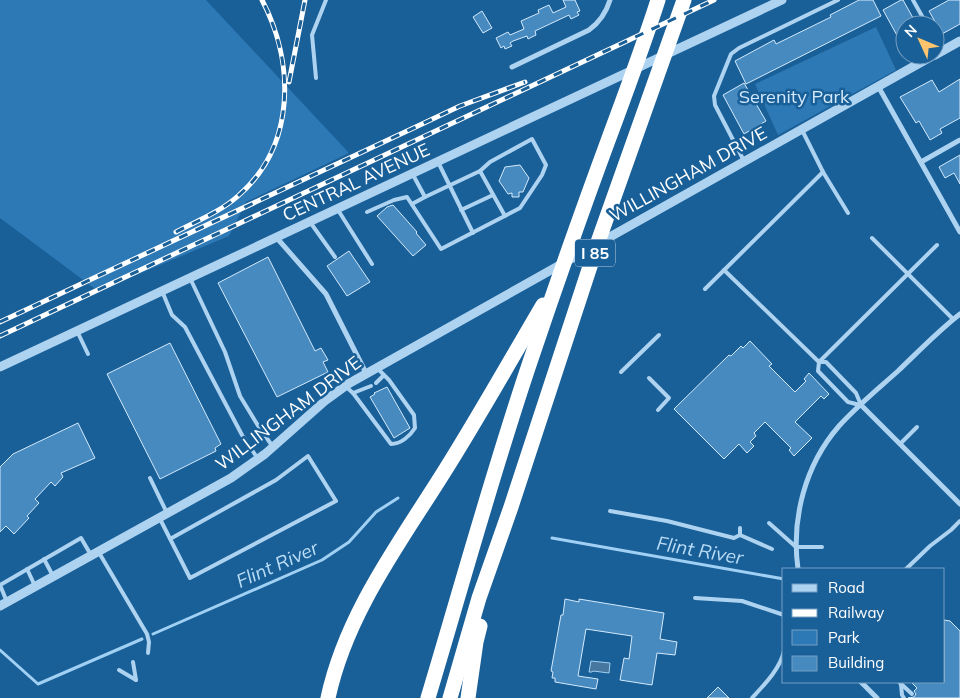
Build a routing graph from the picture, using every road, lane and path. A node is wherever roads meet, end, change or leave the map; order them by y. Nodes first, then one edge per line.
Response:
1 (326, 0) edge
2 (610, 0) edge
3 (658, 0) edge
4 (684, 0) edge
5 (782, 0) edge
6 (838, 0) edge
7 (913, 0) edge
8 (921, 15) edge
9 (960, 41) edge
10 (945, 49) edge
11 (917, 65) edge
12 (512, 67) dead end
13 (316, 78) dead end
14 (878, 86) junction
15 (801, 129) junction
16 (960, 140) edge
17 (744, 161) junction
18 (438, 162) junction
19 (921, 162) junction
20 (480, 171) junction
21 (823, 172) junction
22 (412, 174) junction
23 (449, 186) junction
24 (493, 195) junction
25 (425, 197) junction
26 (412, 204) junction
27 (338, 210) junction
28 (462, 210) junction
29 (367, 212) dead end
30 (848, 213) dead end
31 (505, 216) junction
32 (310, 222) junction
33 (474, 232) junction
34 (960, 232) edge
35 (276, 237) junction
36 (872, 238) dead end
37 (937, 245) dead end
38 (335, 258) dead end
39 (372, 264) dead end
40 (724, 270) junction
41 (908, 274) junction
42 (560, 276) junction
43 (190, 278) junction
44 (705, 289) dead end
45 (162, 291) junction
46 (960, 314) edge
47 (953, 319) junction
48 (77, 331) junction
49 (659, 335) dead end
50 (88, 354) dead end
51 (819, 362) junction
52 (0, 367) edge
53 (376, 367) junction
54 (621, 372) dead end
55 (366, 373) junction
56 (383, 376) junction
57 (649, 378) dead end
58 (376, 383) dead end
59 (345, 386) junction
60 (371, 386) dead end
61 (352, 393) junction
62 (861, 405) junction
63 (658, 410) dead end
64 (917, 427) dead end
65 (900, 444) junction
66 (273, 447) junction
67 (258, 459) junction
68 (150, 478) dead end
69 (960, 504) edge
70 (511, 507) junction
71 (610, 511) dead end
72 (163, 515) junction
73 (960, 521) edge
74 (769, 523) dead end
75 (740, 528) dead end
76 (740, 535) junction
77 (170, 539) junction
78 (822, 547) dead end
79 (796, 548) junction
80 (772, 550) dead end
81 (95, 553) junction
82 (44, 559) junction
83 (798, 568) edge
84 (907, 568) edge
85 (27, 569) junction
86 (53, 576) junction
87 (35, 586) junction
88 (695, 598) dead end
89 (4, 604) edge
90 (782, 614) edge
91 (148, 653) dead end
92 (782, 658) edge
93 (133, 662) dead end
94 (118, 670) dead end
95 (862, 683) edge
96 (900, 683) edge
97 (912, 694) dead end
98 (328, 698) edge
99 (428, 698) edge
100 (450, 698) edge
101 (468, 698) edge
102 (752, 698) edge
103 (877, 698) edge
104 (904, 698) edge

1 - 13 lane
2 - 12 street
3 - 42 highway, I 85
4 - 70 highway, I 85
5 - 18 street, CENTRAL AVENUE
6 - 17 lane
7 - 8 lane
9 - 10 street, WILLINGHAM DRIVE
11 - 14 street, WILLINGHAM DRIVE
14 - 15 street, WILLINGHAM DRIVE
14 - 19 street
15 - 17 street, WILLINGHAM DRIVE
15 - 21 lane
16 - 19 street
17 - 53 street, WILLINGHAM DRIVE
18 - 22 street, CENTRAL AVENUE
18 - 23 lane
19 - 34 street
20 - 23 lane
20 - 24 lane
20 - 31 lane
21 - 30 lane
21 - 40 lane
22 - 25 lane
22 - 27 street, CENTRAL AVENUE
23 - 25 lane
23 - 28 lane
24 - 28 lane
24 - 31 lane
25 - 26 lane
26 - 29 lane
26 - 33 lane
27 - 32 street, CENTRAL AVENUE
27 - 39 lane
28 - 33 lane
31 - 33 lane
32 - 35 street, CENTRAL AVENUE
32 - 38 lane
35 - 43 street, CENTRAL AVENUE
35 - 55 street
36 - 41 lane
37 - 41 lane
40 - 44 lane
40 - 51 lane
41 - 47 lane
41 - 51 lane
42 - 98 highway
42 - 99 highway, I 85
43 - 45 street, CENTRAL AVENUE
43 - 66 lane
45 - 48 street, CENTRAL AVENUE
45 - 67 lane
46 - 47 street
47 - 62 street
48 - 50 lane
48 - 52 street, CENTRAL AVENUE
49 - 54 lane
51 - 62 lane
51 - 62 lane
53 - 55 street, WILLINGHAM DRIVE
53 - 56 lane
55 - 59 street, WILLINGHAM DRIVE
56 - 58 lane
56 - 61 lane
57 - 63 lane
59 - 61 lane
59 - 66 street, WILLINGHAM DRIVE
60 - 61 lane
62 - 65 street
62 - 79 street
64 - 65 lane
65 - 69 street
66 - 67 street, WILLINGHAM DRIVE
67 - 72 street, WILLINGHAM DRIVE
68 - 72 lane
70 - 100 highway, I 85
70 - 101 highway
71 - 76 lane
72 - 77 lane
72 - 81 street, WILLINGHAM DRIVE
73 - 84 lane
74 - 79 lane
75 - 76 lane
76 - 80 lane
77 - 77 lane
78 - 79 lane
79 - 83 street
81 - 82 lane
81 - 86 street, WILLINGHAM DRIVE
81 - 91 lane
82 - 85 lane
82 - 86 lane
85 - 87 lane
85 - 89 lane
86 - 87 street, WILLINGHAM DRIVE
87 - 89 street, WILLINGHAM DRIVE
88 - 90 lane
92 - 102 lane
93 - 94 lane
95 - 103 street
96 - 97 lane
96 - 104 lane

